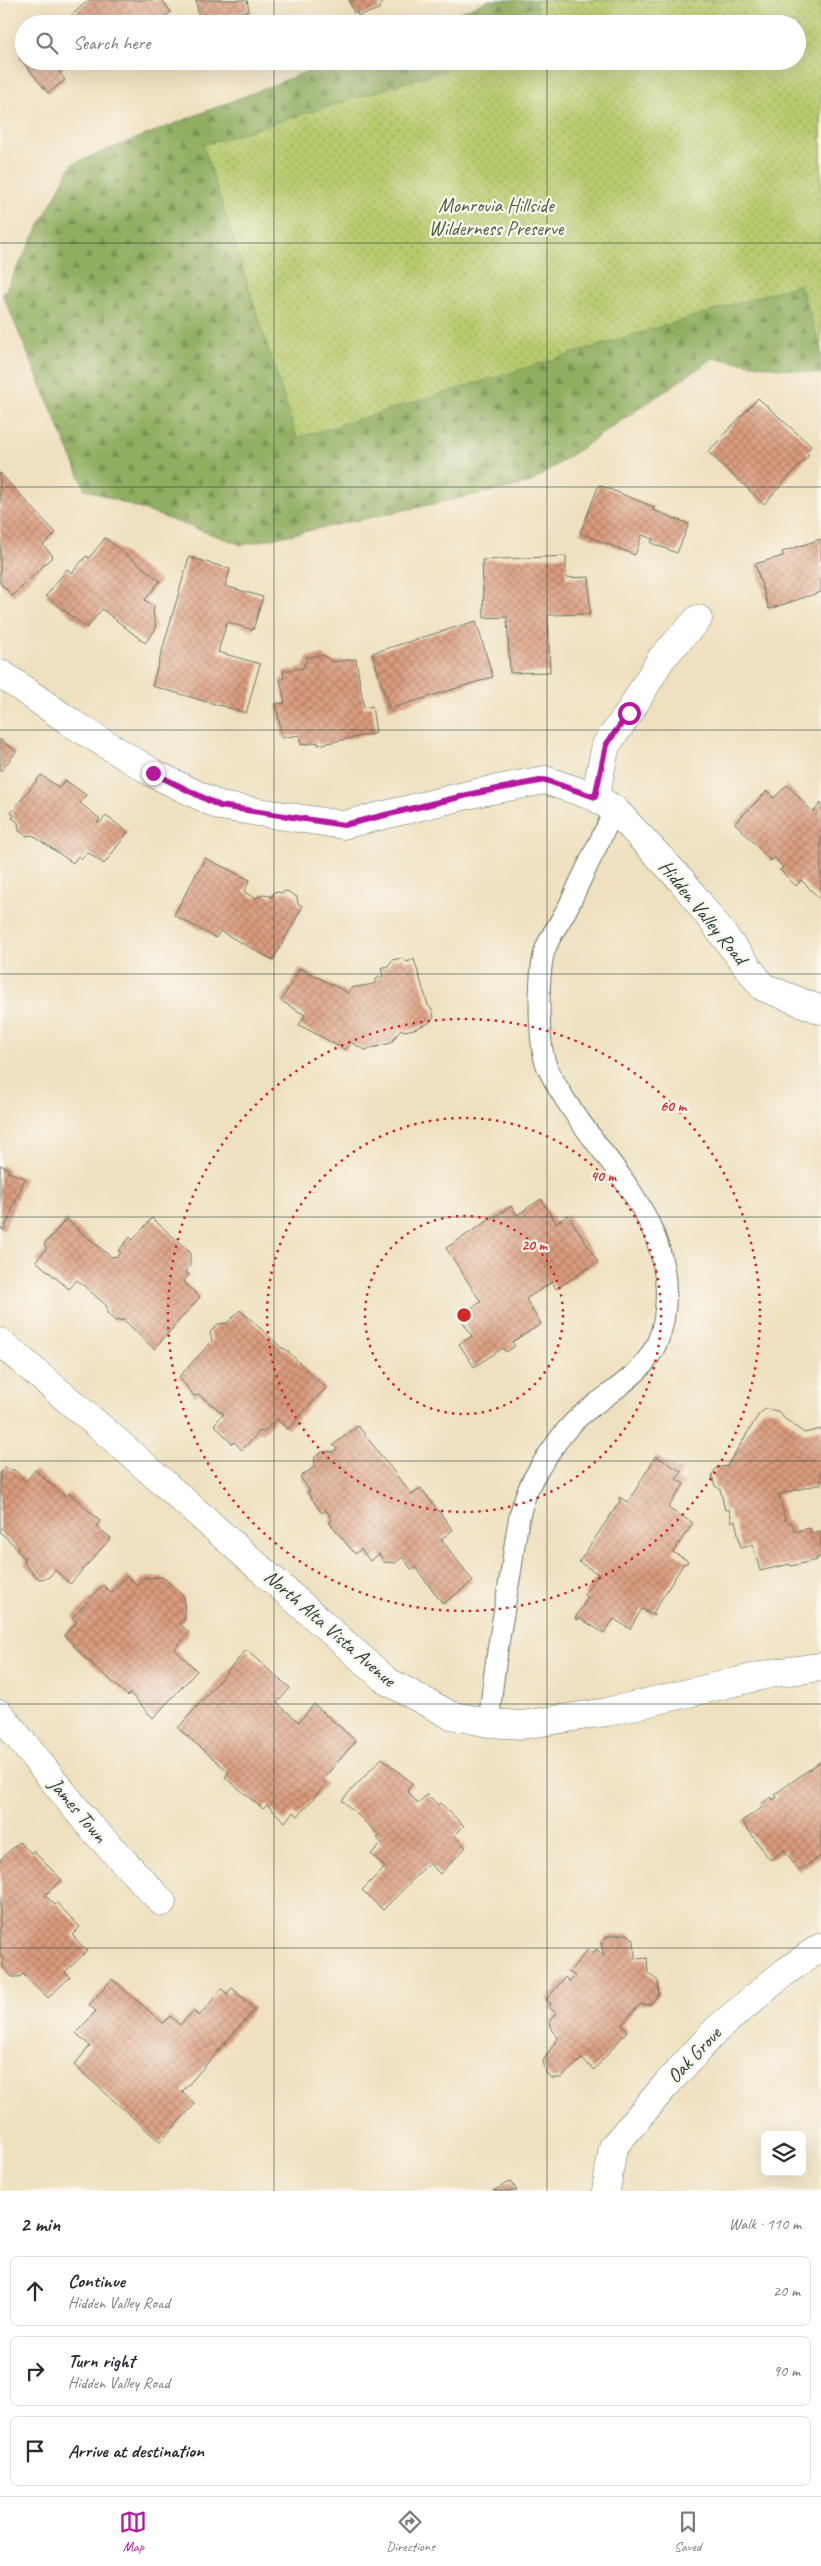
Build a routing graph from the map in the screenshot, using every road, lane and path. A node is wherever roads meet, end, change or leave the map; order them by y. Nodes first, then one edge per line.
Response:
1 (698, 619) dead end
2 (0, 673) edge
3 (605, 804) junction
4 (821, 1010) edge
5 (0, 1342) edge
6 (821, 1667) edge
7 (0, 1714) edge
8 (489, 1723) junction
9 (162, 1902) dead end
10 (821, 1947) edge
11 (606, 2191) edge

1 - 3 street
2 - 3 street, Hidden Valley Road
3 - 4 street, Hidden Valley Road
3 - 8 lane
5 - 8 street, North Alta Vista Avenue
6 - 8 street, North Alta Vista Avenue
7 - 9 street, James Town
10 - 11 street, Oak Grove

